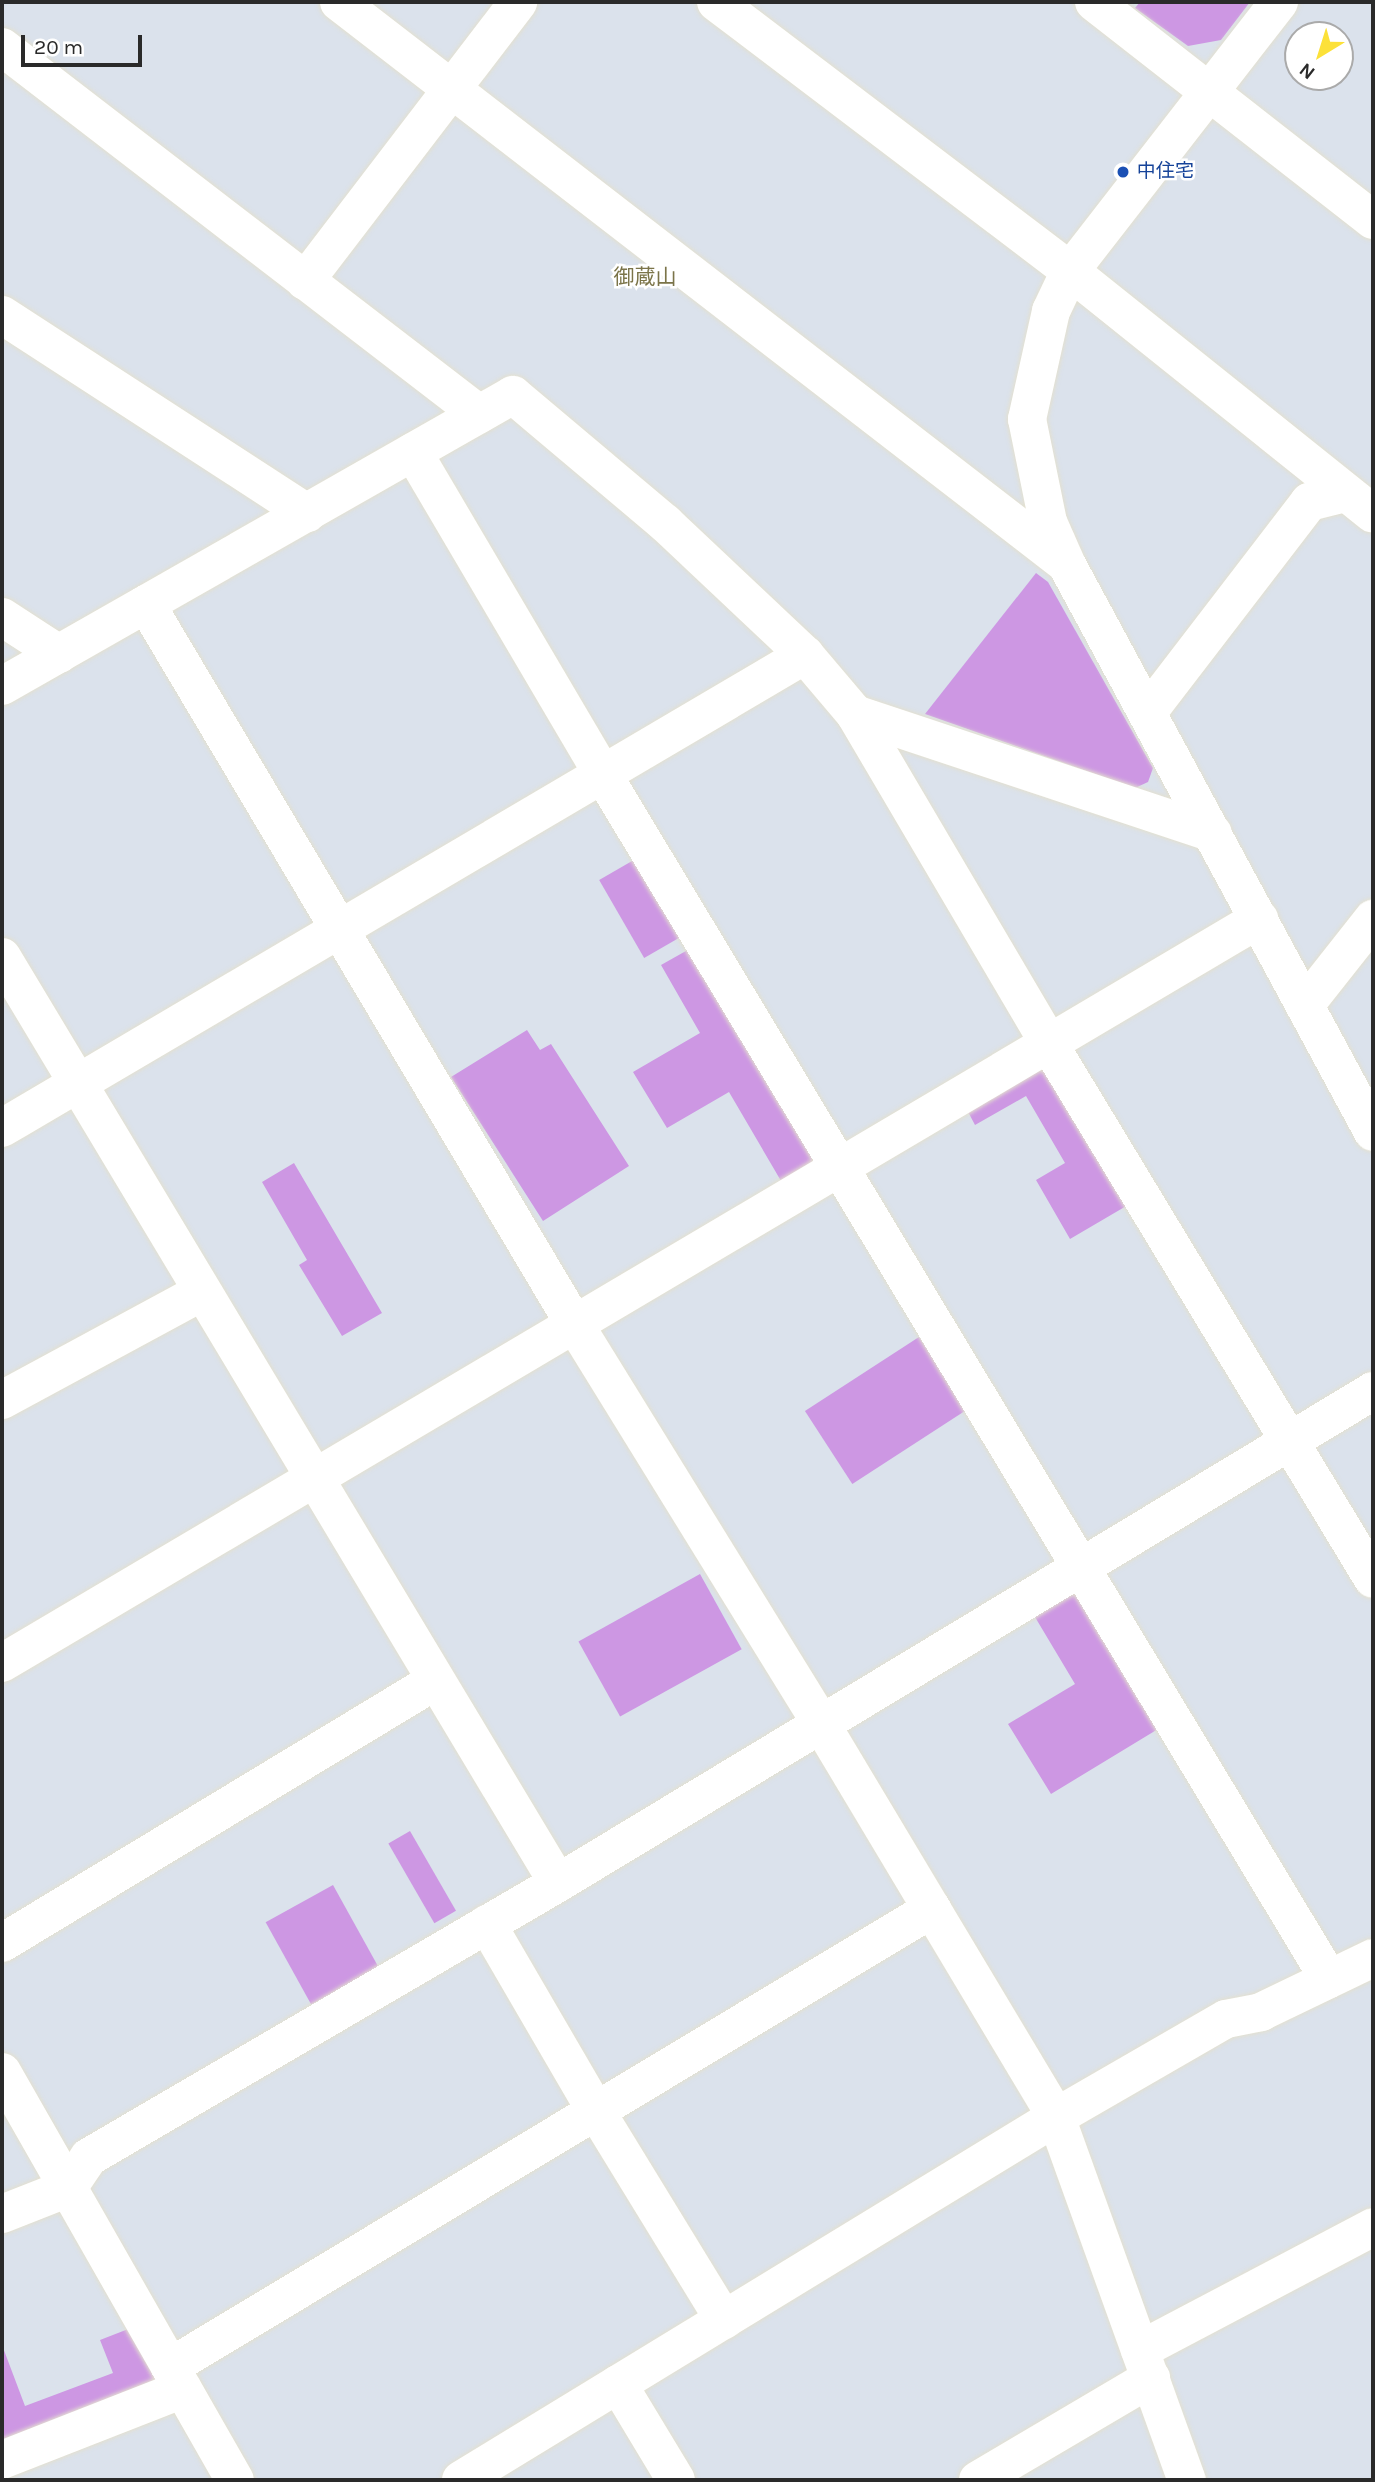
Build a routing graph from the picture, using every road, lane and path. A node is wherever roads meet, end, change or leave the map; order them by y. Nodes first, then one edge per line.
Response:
1 (339, 2) edge
2 (518, 2) edge
3 (716, 2) edge
4 (1094, 2) edge
5 (1279, 2) edge
6 (2, 47) edge
7 (452, 89) junction
8 (1207, 90) junction
9 (1373, 220) edge
10 (1070, 271) junction
11 (305, 281) junction
12 (2, 315) edge
13 (480, 414) junction
14 (413, 452) junction
15 (1359, 503) edge
16 (307, 513) junction
17 (1067, 565) junction
18 (146, 604) junction
19 (2, 617) edge
20 (59, 654) junction
21 (805, 656) junction
22 (2, 686) edge
23 (1147, 712) junction
24 (855, 715) junction
25 (603, 775) junction
26 (1213, 833) junction
27 (1259, 919) junction
28 (1373, 919) edge
29 (339, 929) junction
30 (2, 957) edge
31 (1305, 1005) junction
32 (1049, 1044) junction
33 (77, 1084) junction
34 (2, 1128) edge
35 (1373, 1132) edge
36 (841, 1169) junction
37 (202, 1292) junction
38 (575, 1325) junction
39 (1373, 1391) edge
40 (2, 1400) edge
41 (1290, 1441) junction
42 (313, 1480) junction
43 (1083, 1567) junction
44 (1373, 1579) edge
45 (2, 1663) edge
46 (435, 1681) junction
47 (821, 1724) junction
48 (558, 1883) junction
49 (932, 1909) junction
50 (487, 1924) junction
51 (2, 1943) edge
52 (1373, 1958) edge
53 (1329, 1979) junction
54 (2, 2072) edge
55 (596, 2111) junction
56 (1056, 2117) junction
57 (68, 2189) junction
58 (2, 2214) edge
59 (1370, 2238) edge
60 (724, 2320) junction
61 (1145, 2364) junction
62 (176, 2378) junction
63 (618, 2384) junction
64 (2, 2460) edge
65 (235, 2480) edge
66 (461, 2480) edge
67 (676, 2480) edge
68 (978, 2480) edge
69 (1187, 2480) edge

1 - 7 street
2 - 7 street
3 - 10 street
4 - 8 street
5 - 8 street
6 - 11 street
7 - 11 street
7 - 17 street
8 - 9 street
8 - 10 street
10 - 15 street
10 - 17 street
11 - 13 street
12 - 16 street
13 - 14 street
13 - 21 street
14 - 16 street
14 - 25 street
15 - 23 street
16 - 18 street
17 - 23 street
18 - 20 street
18 - 29 street
19 - 20 street
20 - 22 street
21 - 24 street
21 - 25 street
23 - 26 street
24 - 26 street
24 - 32 street
25 - 29 street
25 - 36 street
26 - 27 street
27 - 31 street
27 - 32 street
28 - 31 street
29 - 33 street
29 - 38 street
30 - 33 street
31 - 35 street
32 - 36 street
32 - 41 street
33 - 34 street
33 - 37 street
36 - 38 street
36 - 43 street
37 - 40 street
37 - 42 street
38 - 42 street
38 - 47 street
39 - 41 street
41 - 43 street
41 - 44 street
42 - 45 street
42 - 46 street
43 - 47 street
43 - 53 street
46 - 48 street
46 - 51 street
47 - 48 street
47 - 49 street
48 - 50 street
49 - 55 street
49 - 56 street
50 - 55 street
50 - 57 street
52 - 53 street
53 - 56 street
54 - 57 street
55 - 60 street
55 - 62 street
56 - 60 street
56 - 61 street
57 - 58 street
57 - 62 street
59 - 61 street
60 - 63 street
61 - 68 street
61 - 69 street
62 - 64 street
62 - 65 street
63 - 66 street
63 - 67 street

